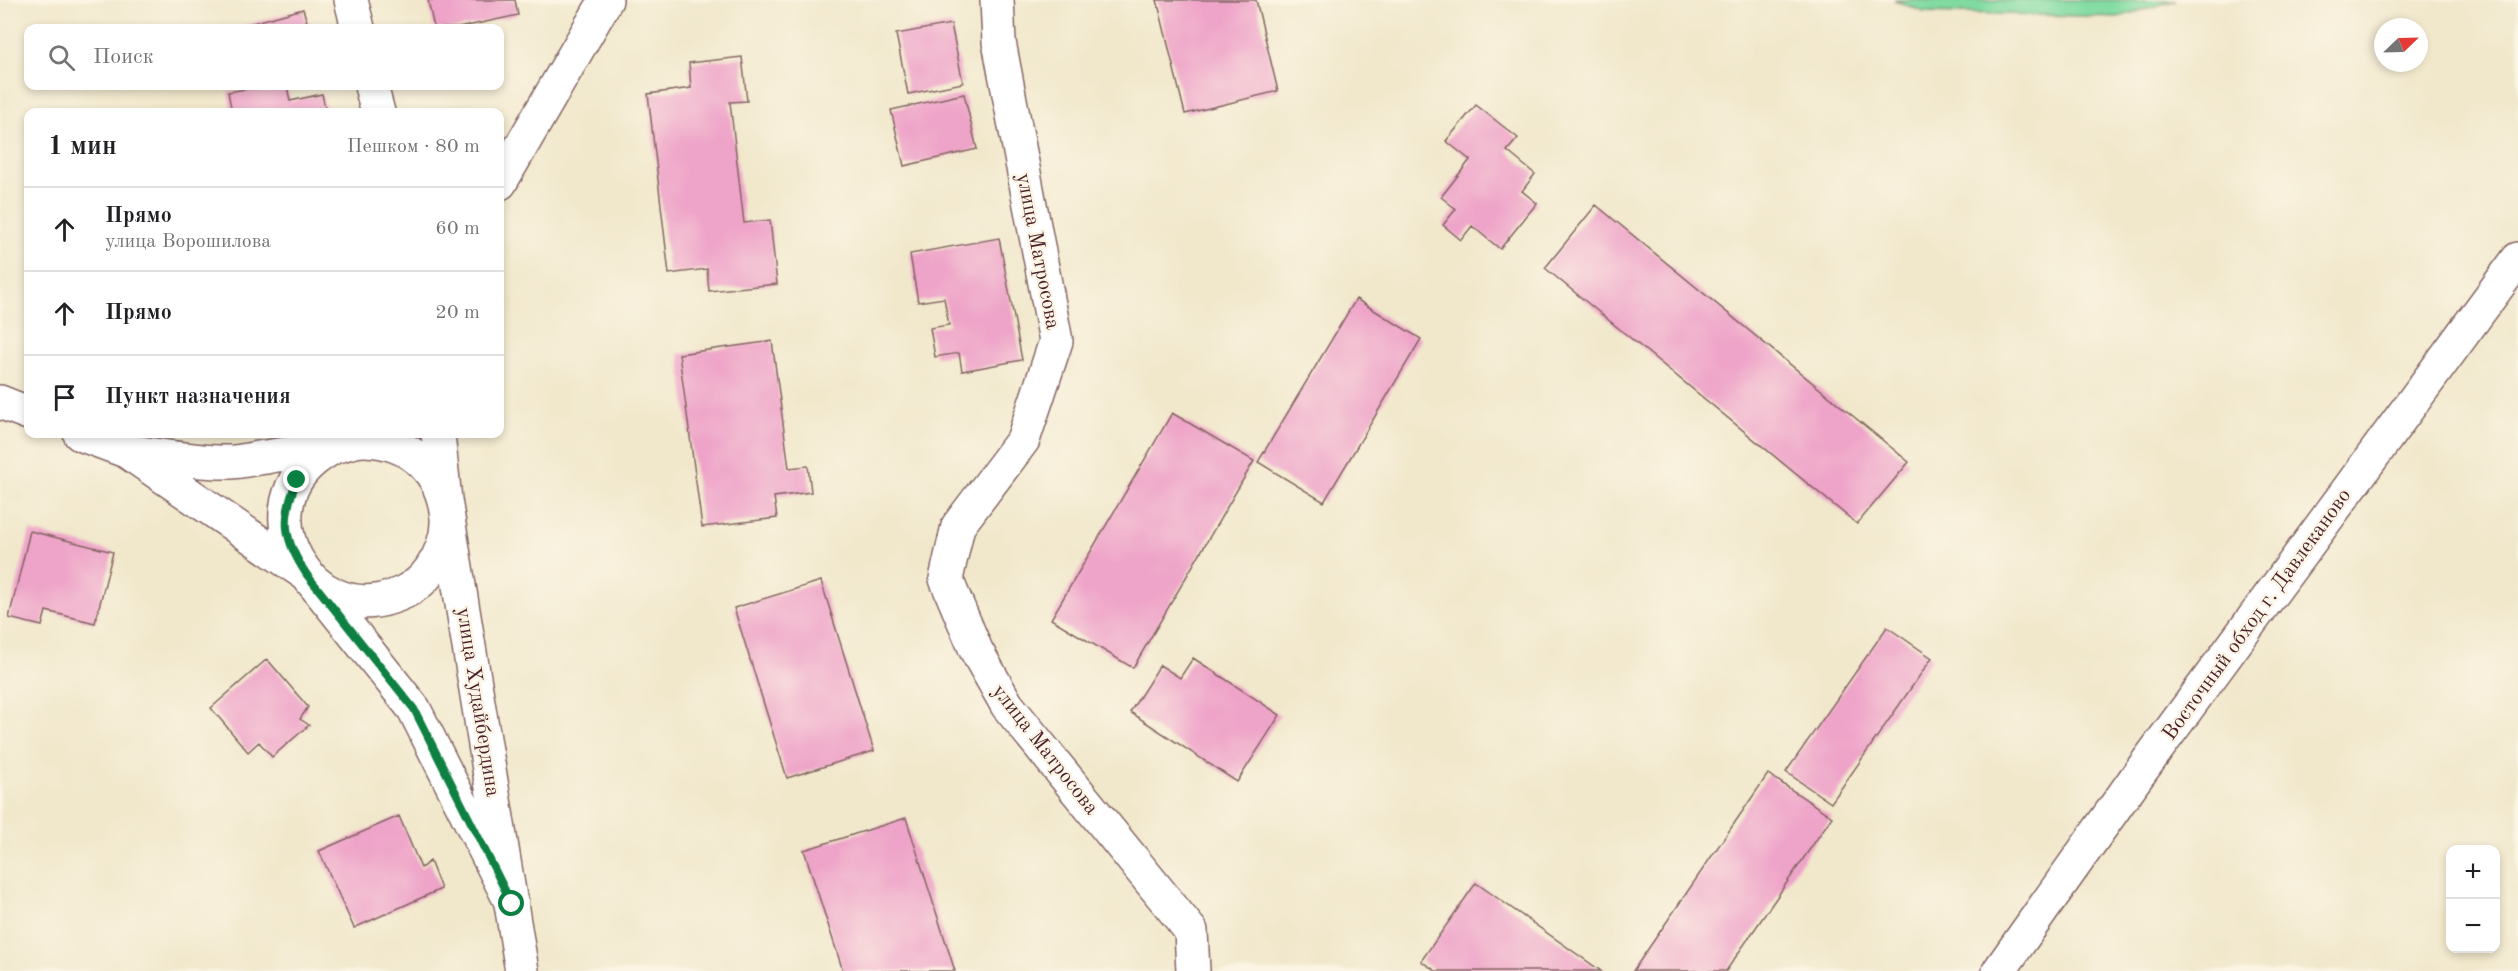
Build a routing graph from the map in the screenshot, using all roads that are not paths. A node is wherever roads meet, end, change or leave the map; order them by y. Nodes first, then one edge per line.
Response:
1 (351, 0) edge
2 (606, 0) edge
3 (997, 0) edge
4 (357, 24) edge
5 (372, 90) edge
6 (377, 108) edge
7 (504, 176) edge
8 (2518, 259) edge
9 (0, 402) edge
10 (24, 411) edge
11 (90, 438) edge
12 (438, 438) edge
13 (346, 440) edge
14 (126, 452) junction
15 (445, 500) junction
16 (307, 575) junction
17 (512, 904) junction
18 (522, 971) edge
19 (1193, 971) edge
20 (1999, 971) edge

1 - 4 street
2 - 7 street
3 - 19 street, улица Матросова
5 - 6 street
8 - 20 street, Восточный обход г. Давлеканово
9 - 10 street
11 - 14 street
12 - 15 street, улица Худайбердина
13 - 14 street
13 - 15 street
13 - 16 street
14 - 16 street
15 - 16 street
15 - 17 street, улица Худайбердина
16 - 17 street
17 - 18 street, улица Худайбердина

